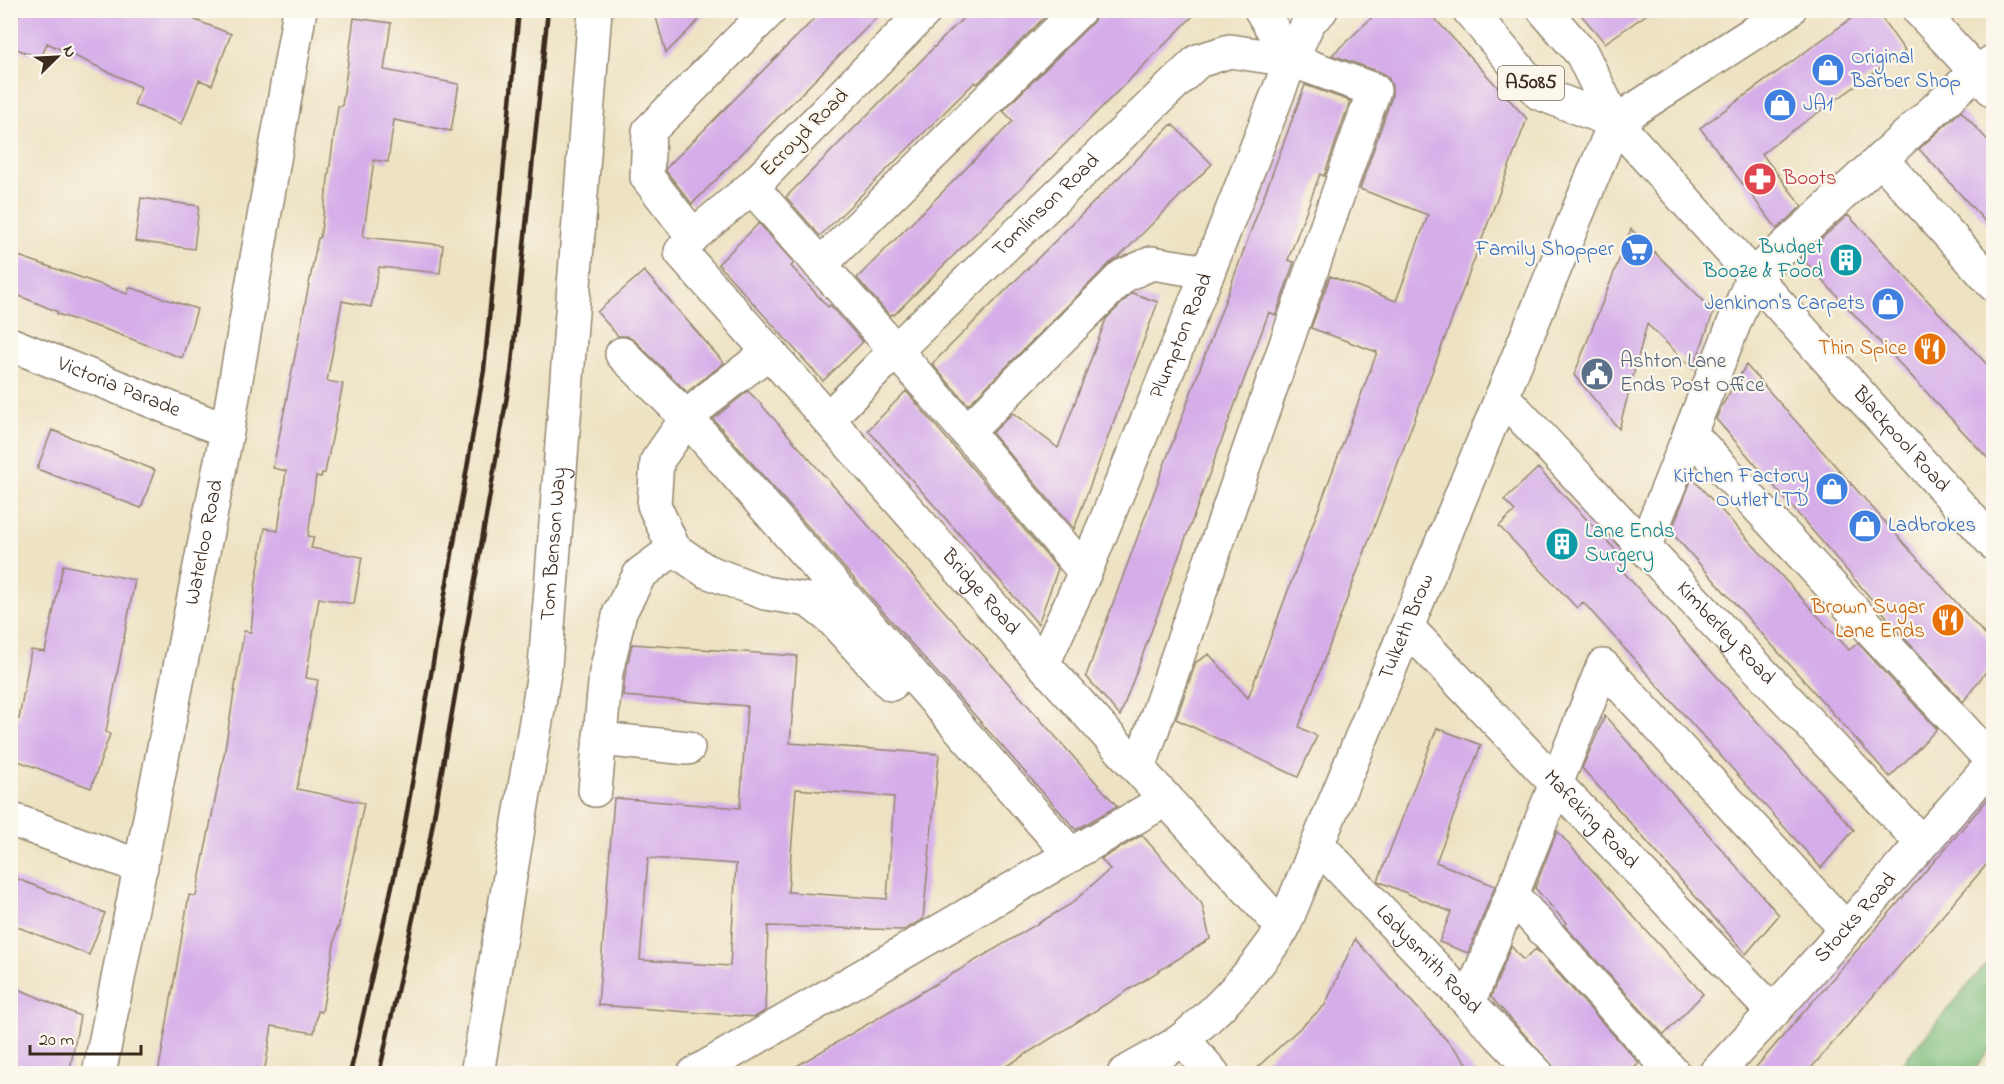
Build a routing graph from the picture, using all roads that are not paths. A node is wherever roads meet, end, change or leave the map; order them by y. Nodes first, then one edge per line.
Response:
1 (595, 10) edge
2 (770, 10) edge
3 (926, 10) edge
4 (1079, 10) edge
5 (1261, 10) edge
6 (1321, 10) edge
7 (1469, 10) edge
8 (1544, 10) edge
9 (1918, 10) edge
10 (300, 11) edge
11 (1782, 12) edge
12 (1291, 60) junction
13 (1988, 75) edge
14 (1616, 122) junction
15 (1881, 159) junction
16 (752, 187) junction
17 (687, 244) junction
18 (820, 266) junction
19 (1208, 272) junction
20 (1753, 276) junction
21 (1994, 285) edge
22 (10, 344) edge
23 (896, 350) junction
24 (769, 352) junction
25 (622, 354) dead end
26 (1502, 396) junction
27 (687, 418) junction
28 (829, 418) junction
29 (227, 430) junction
30 (967, 432) junction
31 (1690, 432) junction
32 (1994, 544) edge
33 (1644, 548) junction
34 (674, 549) junction
35 (1085, 573) junction
36 (1407, 627) junction
37 (1043, 664) junction
38 (927, 723) dead end
39 (600, 739) junction
40 (688, 748) dead end
41 (1993, 762) edge
42 (1139, 768) junction
43 (1556, 784) junction
44 (595, 790) dead end
45 (1167, 799) junction
46 (10, 819) edge
47 (1922, 843) junction
48 (1318, 845) junction
49 (1071, 855) junction
50 (141, 867) junction
51 (1512, 894) junction
52 (1282, 928) junction
53 (1846, 929) junction
54 (1469, 1002) junction
55 (1773, 1012) junction
56 (1183, 1040) junction
57 (99, 1074) edge
58 (477, 1074) edge
59 (694, 1074) edge
60 (1124, 1074) edge
61 (1213, 1074) edge
62 (1537, 1074) edge
63 (1674, 1074) edge
64 (1715, 1074) edge

1 - 58 main road, Tom Benson Way
2 - 17 main road, Bridge Road
3 - 16 main road, Ecroyd Road
4 - 18 main road
5 - 12 main road
6 - 12 main road, Plumpton Road
7 - 14 main road, Blackpool Road / A5085
8 - 14 main road, Blackpool Road / A5085
9 - 13 main road
10 - 29 main road, Waterloo Road
11 - 14 main road
12 - 19 main road, Plumpton Road
12 - 23 main road, Tomlinson Road
12 - 42 main road, Tomlinson Road
13 - 15 main road
14 - 20 main road, Blackpool Road / A5085
14 - 26 main road, Tulketh Brow
15 - 20 main road
15 - 21 main road
16 - 17 main road, Ecroyd Road
16 - 18 main road
17 - 24 main road, Bridge Road
18 - 23 main road
19 - 30 main road
19 - 35 main road, Plumpton Road
20 - 31 main road
20 - 32 main road, Blackpool Road / A5085
22 - 29 main road, Victoria Parade
23 - 28 main road, Tomlinson Road
23 - 30 main road
24 - 27 main road
24 - 28 main road, Bridge Road
25 - 27 main road
26 - 33 main road, Kimberley Road
26 - 36 main road, Tulketh Brow
27 - 34 main road
27 - 49 main road
28 - 37 main road, Bridge Road
29 - 50 main road, Waterloo Road
30 - 35 main road
31 - 33 main road
31 - 41 main road
33 - 47 main road, Kimberley Road
34 - 38 main road
34 - 39 main road
35 - 37 main road, Plumpton Road
36 - 43 main road, Mafeking Road
36 - 48 main road, Tulketh Brow
37 - 42 main road, Bridge Road
39 - 40 main road
39 - 44 main road
41 - 47 main road, Stocks Road
42 - 45 main road, Bridge Road
43 - 51 main road
43 - 53 main road
43 - 55 main road, Mafeking Road
45 - 49 main road
45 - 52 main road, Bridge Road
46 - 50 main road
47 - 53 main road, Stocks Road
48 - 52 main road, Tulketh Brow
48 - 54 main road, Ladysmith Road
49 - 59 main road
50 - 57 main road, Waterloo Road
51 - 54 main road
51 - 63 main road
52 - 56 main road, Tulketh Brow
53 - 55 main road, Stocks Road
54 - 62 main road, Ladysmith Road
55 - 64 main road, Stocks Road
56 - 60 main road, Tulketh Brow
56 - 61 main road

